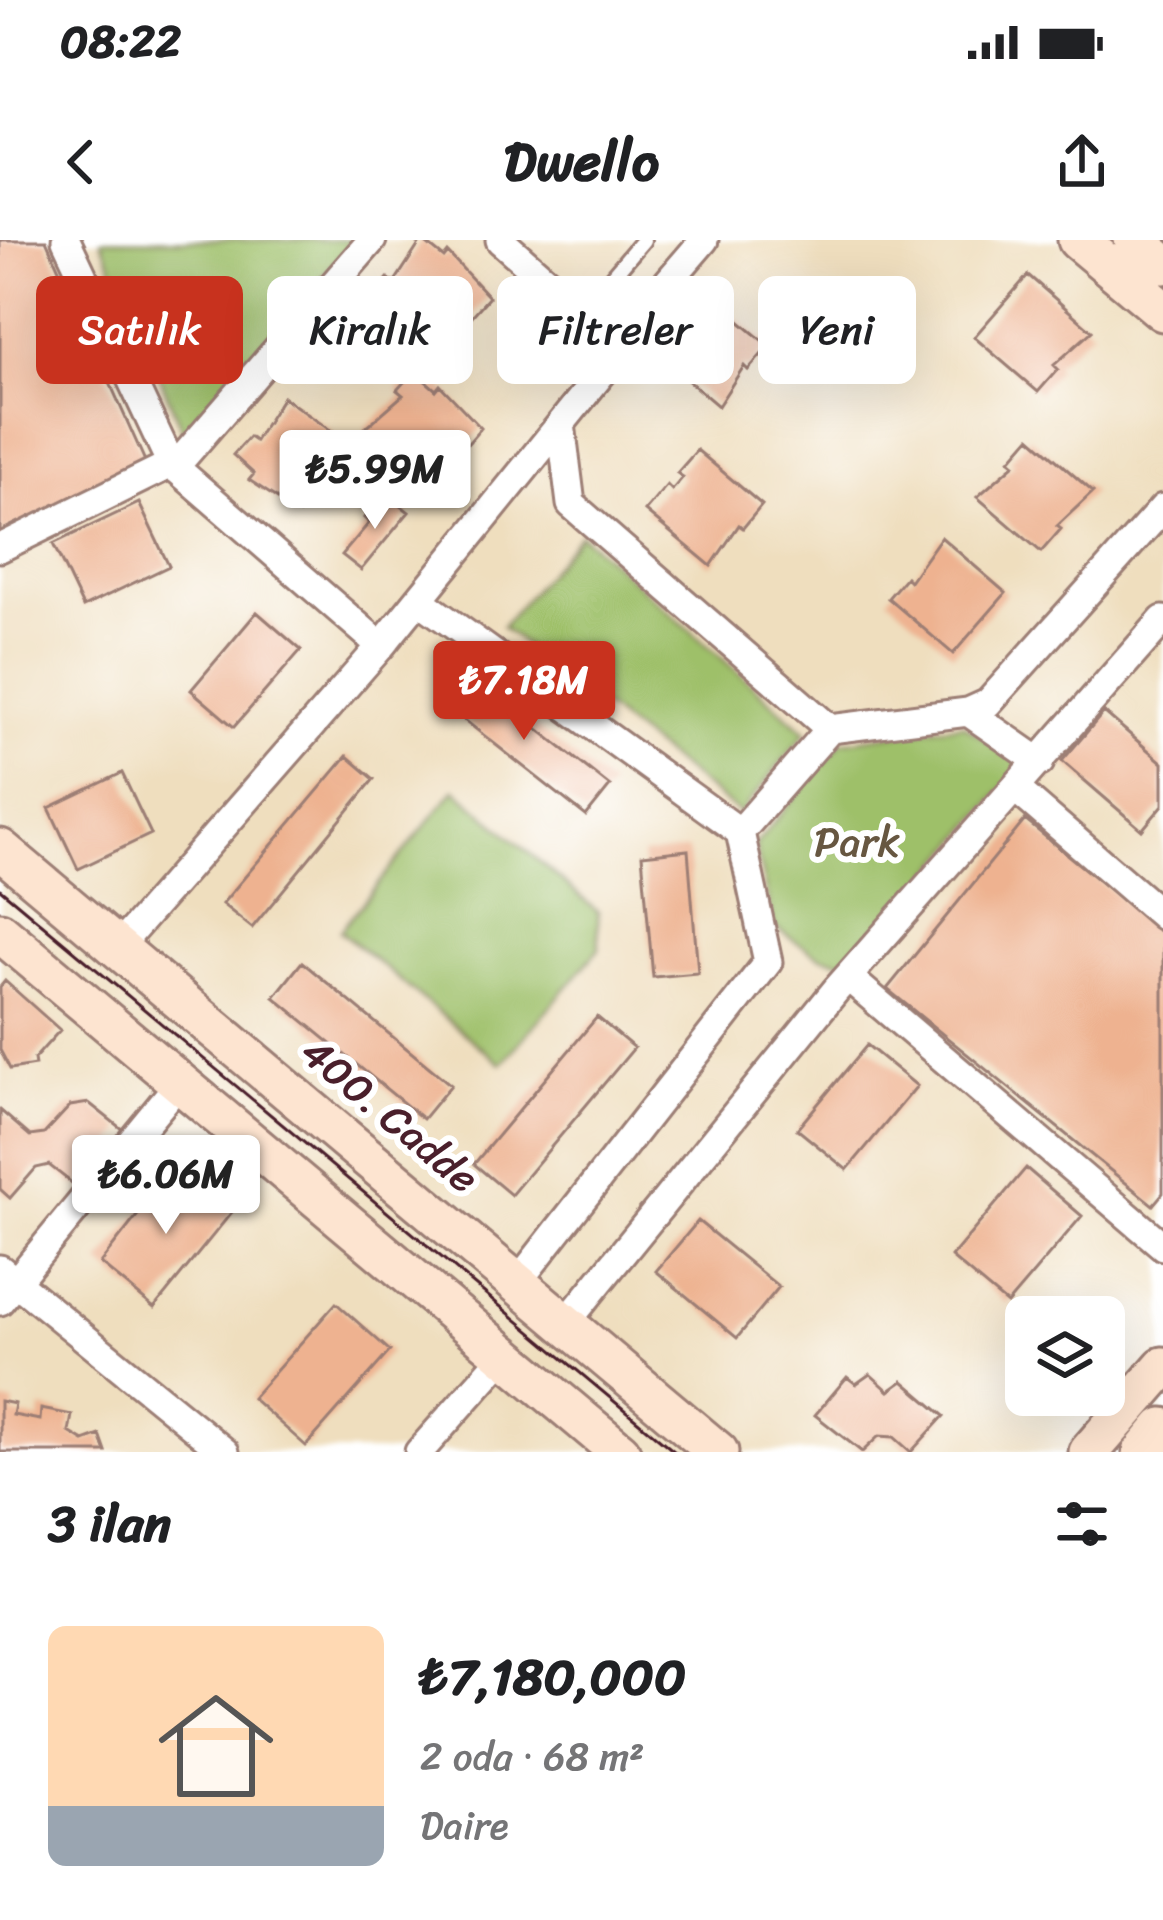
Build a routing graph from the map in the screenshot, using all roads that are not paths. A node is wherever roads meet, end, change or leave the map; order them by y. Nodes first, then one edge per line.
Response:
1 (66, 240) edge
2 (372, 240) edge
3 (500, 240) edge
4 (643, 240) edge
5 (704, 240) edge
6 (726, 240) edge
7 (1078, 240) edge
8 (1134, 240) edge
9 (1163, 264) edge
10 (541, 276) edge
11 (612, 276) edge
12 (673, 276) edge
13 (695, 276) edge
14 (1163, 311) edge
15 (593, 384) edge
16 (561, 424) junction
17 (173, 466) junction
18 (1163, 508) edge
19 (0, 548) edge
20 (419, 600) junction
21 (1163, 620) edge
22 (381, 646) junction
23 (968, 712) junction
24 (830, 728) junction
25 (1040, 762) junction
26 (1015, 788) junction
27 (740, 832) junction
28 (2, 848) edge
29 (1163, 916) edge
30 (0, 932) edge
31 (118, 947) junction
32 (848, 977) junction
33 (181, 1082) junction
34 (1163, 1246) edge
35 (5, 1284) edge
36 (515, 1284) junction
37 (565, 1324) junction
38 (505, 1356) junction
39 (1163, 1367) edge
40 (1163, 1428) edge
41 (225, 1452) edge
42 (419, 1452) edge
43 (620, 1452) edge
44 (718, 1452) edge
45 (1089, 1452) edge
46 (1143, 1452) edge

1 - 17 street
2 - 17 street
3 - 10 street
4 - 11 lane
5 - 12 street
6 - 13 street
7 - 14 main road
8 - 9 main road
15 - 16 street
16 - 20 street
16 - 24 street
17 - 19 street
17 - 22 street
18 - 23 street
20 - 22 street
20 - 27 street
21 - 25 street
22 - 31 street
23 - 24 street
23 - 25 street
24 - 27 street
25 - 26 street
26 - 29 street
26 - 32 street
27 - 36 street
28 - 31 main road, 400. Cadde
30 - 33 main road
31 - 36 main road, 400. Cadde
32 - 34 street
32 - 37 street
33 - 35 street
33 - 38 main road
35 - 41 street
36 - 37 main road, 400. Cadde
37 - 44 main road, 400. Cadde
38 - 42 street
38 - 43 main road
39 - 45 main road
40 - 46 main road

